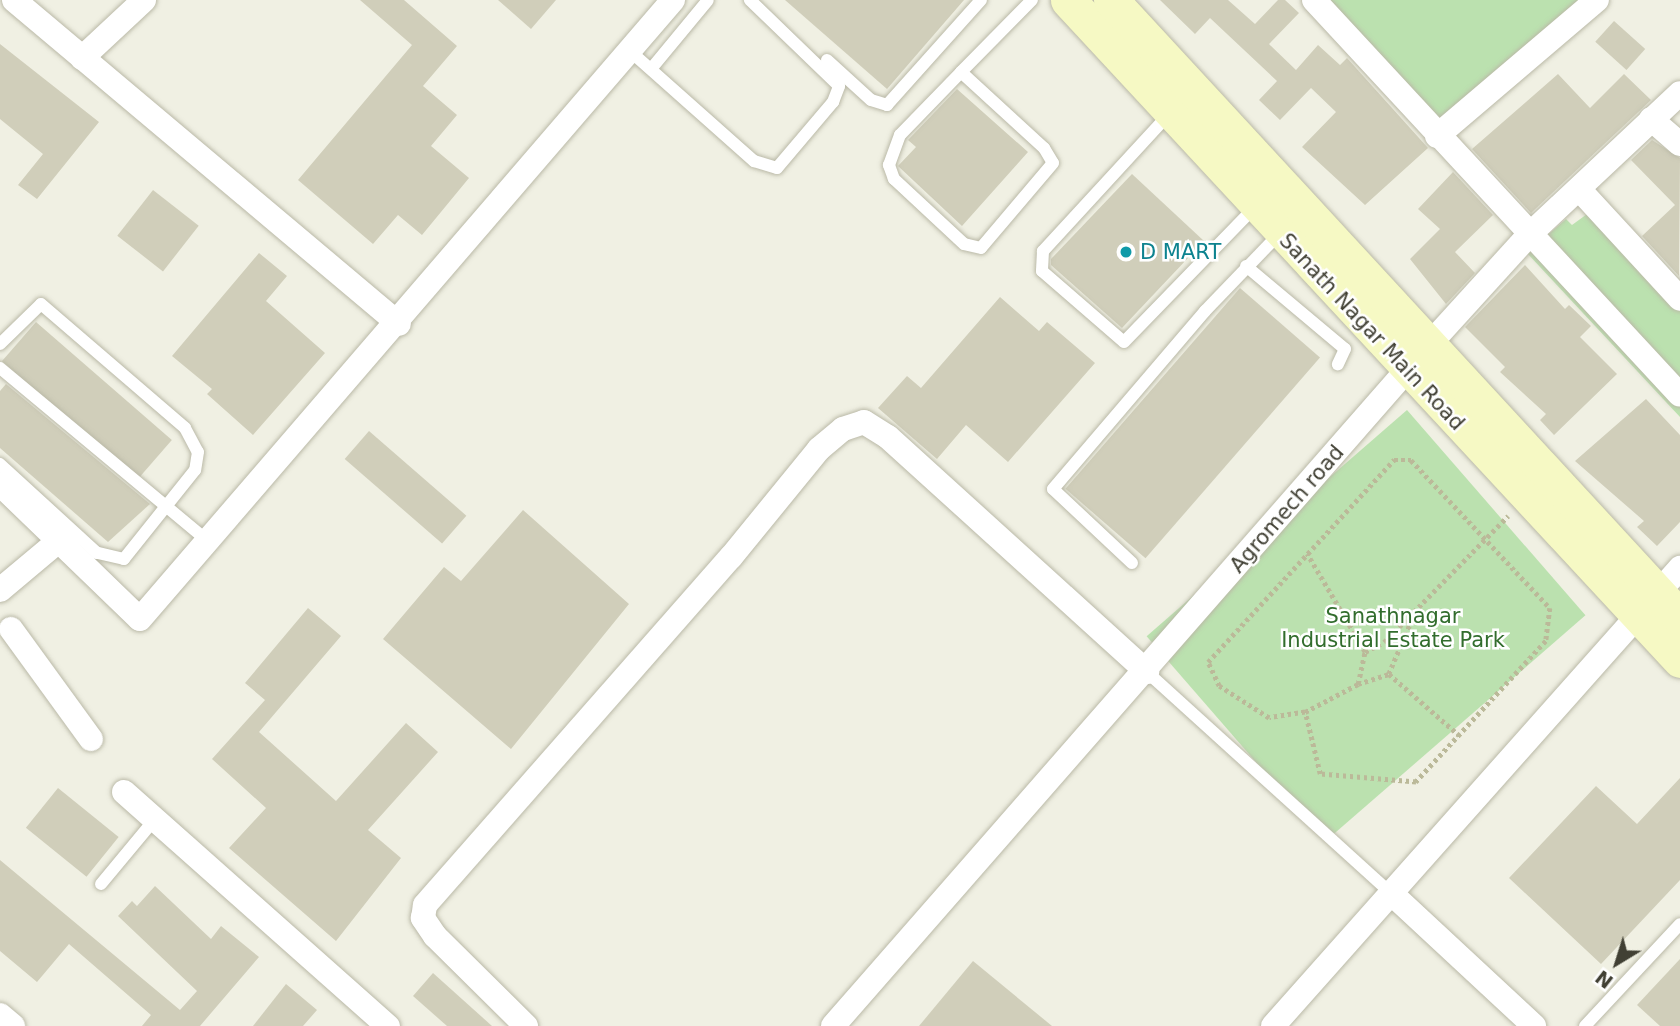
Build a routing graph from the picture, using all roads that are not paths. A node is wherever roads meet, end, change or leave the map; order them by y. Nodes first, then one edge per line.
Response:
1 (14, 0) edge
2 (144, 0) edge
3 (673, 0) edge
4 (708, 0) edge
5 (750, 0) edge
6 (758, 0) edge
7 (981, 0) edge
8 (1032, 0) edge
9 (1068, 0) edge
10 (1111, 0) edge
11 (1314, 0) edge
12 (1597, 0) edge
13 (630, 51) junction
14 (82, 58) junction
15 (651, 69) junction
16 (961, 72) junction
17 (1680, 93) edge
18 (1171, 113) junction
19 (1651, 119) junction
20 (1437, 136) junction
21 (1680, 144) edge
22 (1579, 189) junction
23 (1256, 206) junction
24 (1281, 233) junction
25 (1529, 236) junction
26 (1245, 266) junction
27 (1680, 299) edge
28 (399, 324) junction
29 (0, 344) edge
30 (1417, 359) junction
31 (1338, 364) dead end
32 (0, 368) edge
33 (1680, 395) edge
34 (0, 464) edge
35 (0, 484) edge
36 (166, 507) junction
37 (208, 541) junction
38 (57, 544) junction
39 (1132, 563) dead end
40 (0, 590) edge
41 (1664, 598) edge
42 (4, 627) edge
43 (1680, 660) edge
44 (1147, 672) junction
45 (91, 739) dead end
46 (124, 792) dead end
47 (155, 819) junction
48 (101, 884) dead end
49 (1392, 894) junction
50 (1680, 924) edge
51 (0, 1015) edge
52 (1595, 1016) junction
53 (13, 1026) edge
54 (388, 1026) edge
55 (526, 1026) edge
56 (833, 1026) edge
57 (1273, 1026) edge
58 (1534, 1026) edge
59 (1586, 1026) edge
60 (1606, 1026) edge

1 - 14 street
2 - 14 street
3 - 13 street
4 - 15 lane
5 - 15 lane
6 - 7 lane
8 - 16 lane
9 - 18 street, Sanath Nagar Main Road
10 - 30 street, Sanath Nagar Main Road
11 - 20 street
12 - 20 street
13 - 15 lane
13 - 28 street
14 - 28 street
16 - 16 lane
17 - 19 street, Agromech road
18 - 23 street, Sanath Nagar Main Road
18 - 23 lane
19 - 21 street
19 - 22 street, Agromech road
20 - 25 street
22 - 25 street, Agromech road
22 - 27 street
23 - 24 street, Sanath Nagar Main Road
24 - 26 lane
24 - 30 street, Sanath Nagar Main Road
25 - 30 street, Agromech road
25 - 33 street
26 - 31 lane
26 - 39 lane
28 - 37 street
29 - 36 lane
30 - 41 street, Sanath Nagar Main Road
30 - 41 street, Sanath Nagar Main Road
30 - 44 street, Agromech road
32 - 36 lane
34 - 36 lane
35 - 38 street
36 - 37 lane
37 - 38 street
38 - 40 street
41 - 43 street, Sanath Nagar Main Road
41 - 49 street
42 - 45 street
44 - 49 lane
44 - 55 street
44 - 56 street, Agromech road
46 - 47 street
47 - 48 lane
47 - 54 street
49 - 57 street
49 - 58 street
50 - 52 lane
51 - 53 street
52 - 59 lane
52 - 60 lane

